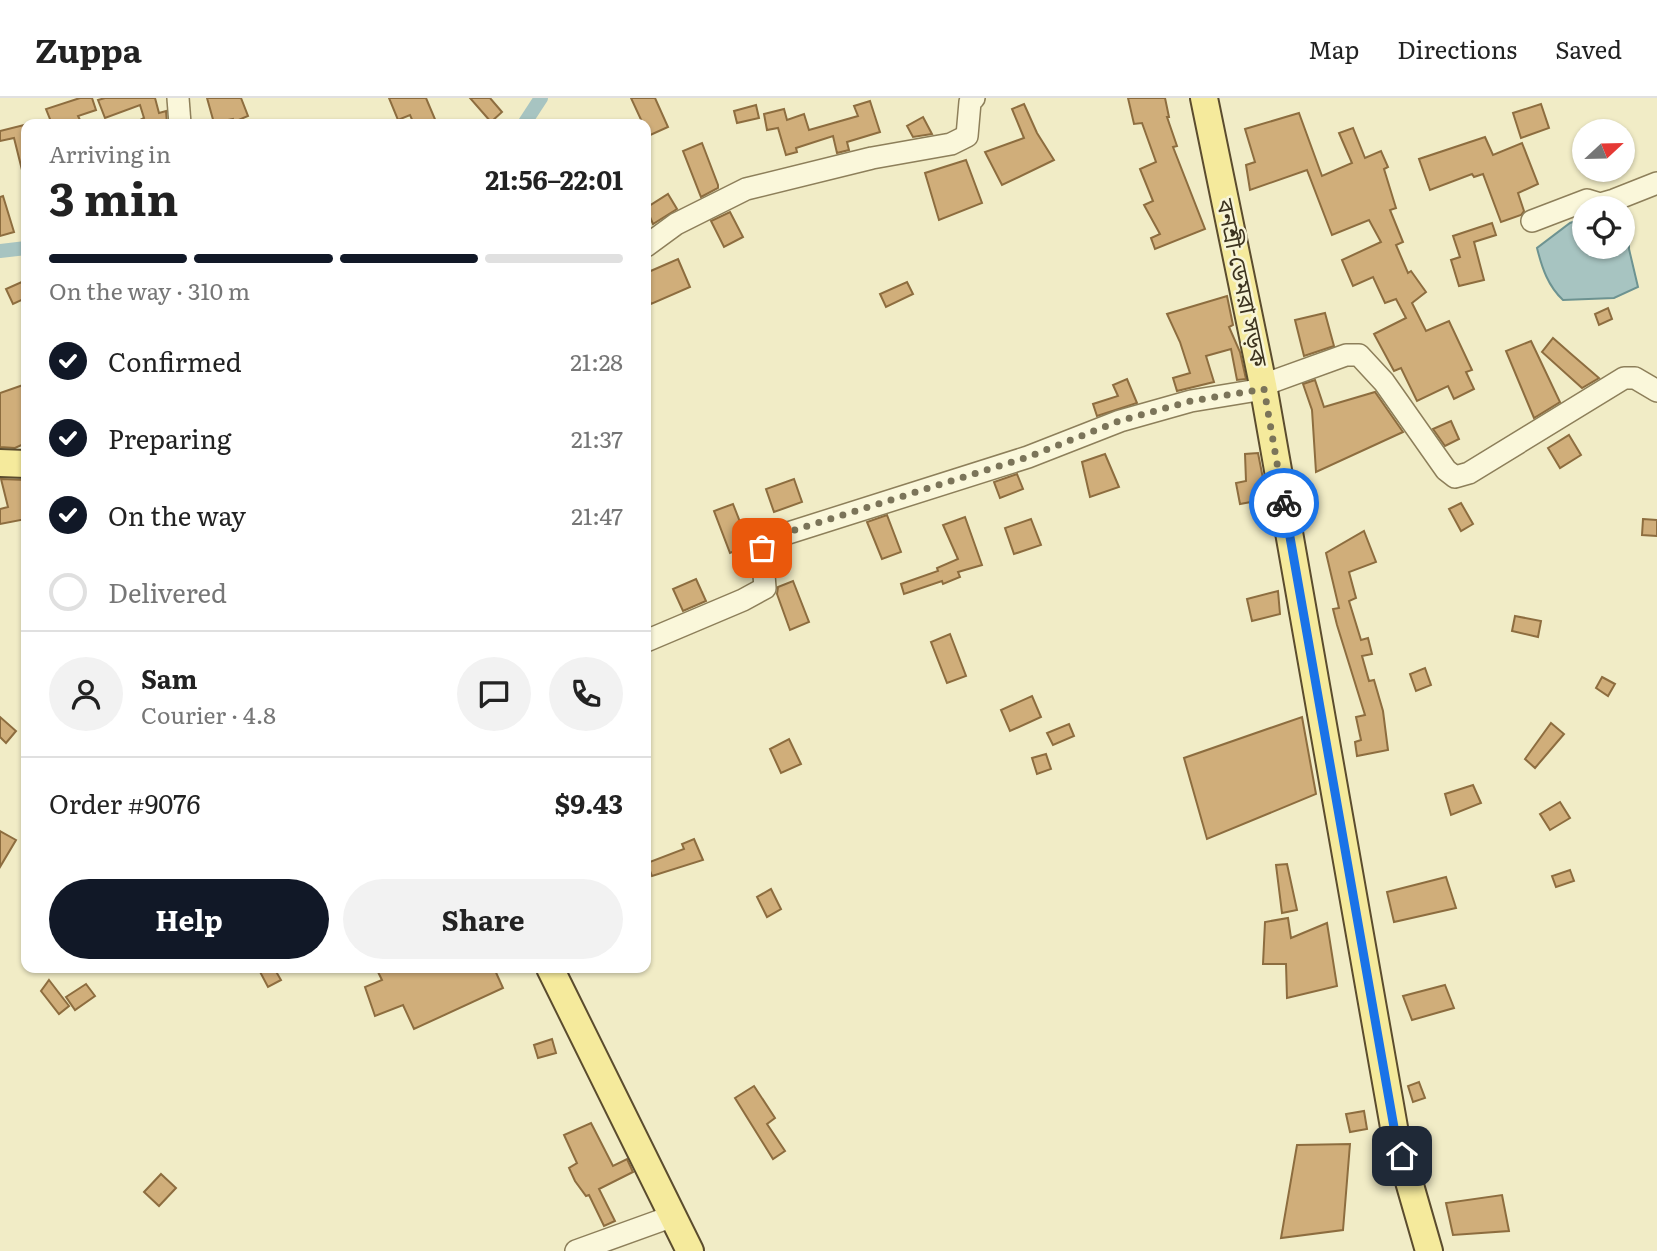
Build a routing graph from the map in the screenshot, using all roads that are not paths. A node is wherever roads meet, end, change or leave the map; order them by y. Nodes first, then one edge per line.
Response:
1 (178, 98) edge
2 (974, 98) edge
3 (1204, 98) edge
4 (180, 119) edge
5 (1657, 183) edge
6 (1532, 221) dead end
7 (651, 242) edge
8 (1264, 387) junction
9 (1657, 391) edge
10 (0, 463) edge
11 (21, 464) edge
12 (651, 639) edge
13 (552, 973) edge
14 (673, 1216) junction
15 (576, 1251) edge
16 (690, 1251) edge
17 (1429, 1251) edge

1 - 4 street
2 - 7 street
3 - 8 main road, বনশ্রী-ডেমরা সড়ক
5 - 6 street
8 - 9 street
8 - 12 street
8 - 17 main road, বনশ্রী-ডেমরা সড়ক
10 - 11 main road
13 - 14 main road
14 - 15 street
14 - 16 main road

